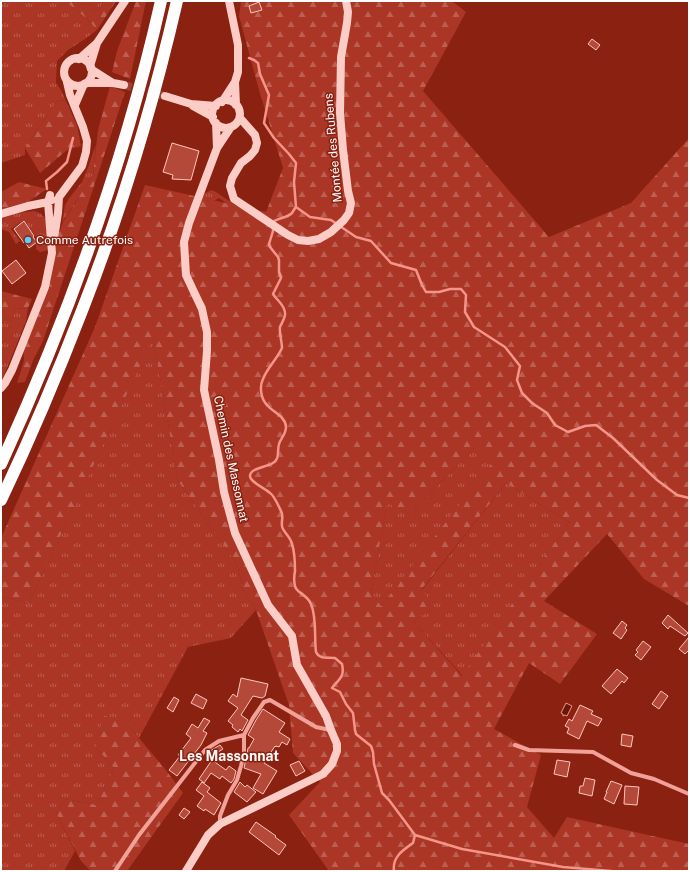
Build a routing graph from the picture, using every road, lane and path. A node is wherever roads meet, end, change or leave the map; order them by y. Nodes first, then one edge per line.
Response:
1 (125, 1) edge
2 (161, 1) edge
3 (177, 1) edge
4 (229, 1) edge
5 (346, 1) edge
6 (97, 43) junction
7 (79, 59) junction
8 (90, 68) junction
9 (67, 82) junction
10 (235, 82) junction
11 (113, 83) junction
12 (85, 84) junction
13 (124, 85) tunnel mouth
14 (165, 96) tunnel mouth
15 (191, 104) junction
16 (219, 104) junction
17 (75, 105) junction
18 (236, 105) junction
19 (240, 118) junction
20 (215, 120) junction
21 (233, 126) junction
22 (250, 129) junction
23 (217, 148) junction
24 (74, 178) junction
25 (59, 197) junction
26 (49, 198) junction
27 (1, 214) edge
28 (52, 253) junction
29 (1, 388) edge
30 (1, 464) edge
31 (1, 500) edge
32 (331, 730) junction
33 (244, 735) junction
34 (515, 745) dead end
35 (689, 794) edge
36 (220, 824) junction
37 (115, 871) edge
38 (186, 871) edge

1 - 6 street
2 - 30 highway
3 - 31 highway
4 - 10 street
5 - 22 street, Montée des Rubens
6 - 7 street
6 - 8 street
7 - 8 street
7 - 9 street
8 - 11 street
8 - 12 street
9 - 12 street
9 - 17 street
10 - 16 street
10 - 18 street
11 - 12 street
11 - 13 street
12 - 17 street
14 - 15 street
15 - 16 street
15 - 20 street
16 - 18 street
16 - 20 street
17 - 24 street
18 - 19 street
19 - 21 street
19 - 22 street
20 - 21 street
20 - 23 street, Chemin des Massonnat
21 - 22 street
21 - 23 street, Chemin des Massonnat
23 - 32 street, Chemin des Massonnat
24 - 25 street
24 - 26 street
25 - 26 street
25 - 28 street
26 - 27 street
26 - 28 street
28 - 29 street
32 - 33 street
32 - 36 street, Chemin des Massonnat
33 - 36 street
33 - 37 street
34 - 35 street
36 - 38 street, Chemin des Massonnat

